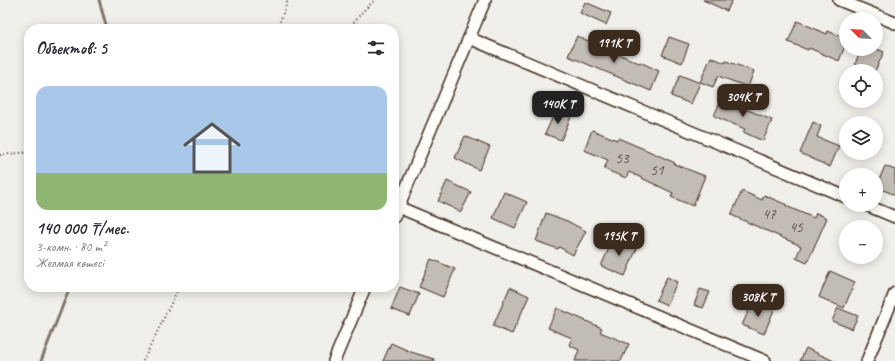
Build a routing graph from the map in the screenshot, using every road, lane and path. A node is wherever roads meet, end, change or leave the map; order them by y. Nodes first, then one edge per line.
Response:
1 (288, 0) edge
2 (375, 0) edge
3 (485, 0) edge
4 (839, 0) edge
5 (895, 23) edge
6 (279, 24) edge
7 (353, 24) edge
8 (469, 38) junction
9 (24, 153) edge
10 (0, 155) edge
11 (839, 194) edge
12 (399, 205) edge
13 (883, 212) edge
14 (399, 213) edge
15 (895, 217) edge
16 (177, 292) edge
17 (363, 292) edge
18 (895, 293) edge
19 (143, 361) edge
20 (334, 361) edge
21 (765, 361) edge
22 (867, 361) edge

1 - 6 path
2 - 7 path
3 - 8 street
4 - 5 street
8 - 11 street
8 - 12 street
9 - 10 path
13 - 15 street
14 - 21 street
16 - 19 path
17 - 20 street
18 - 22 street

